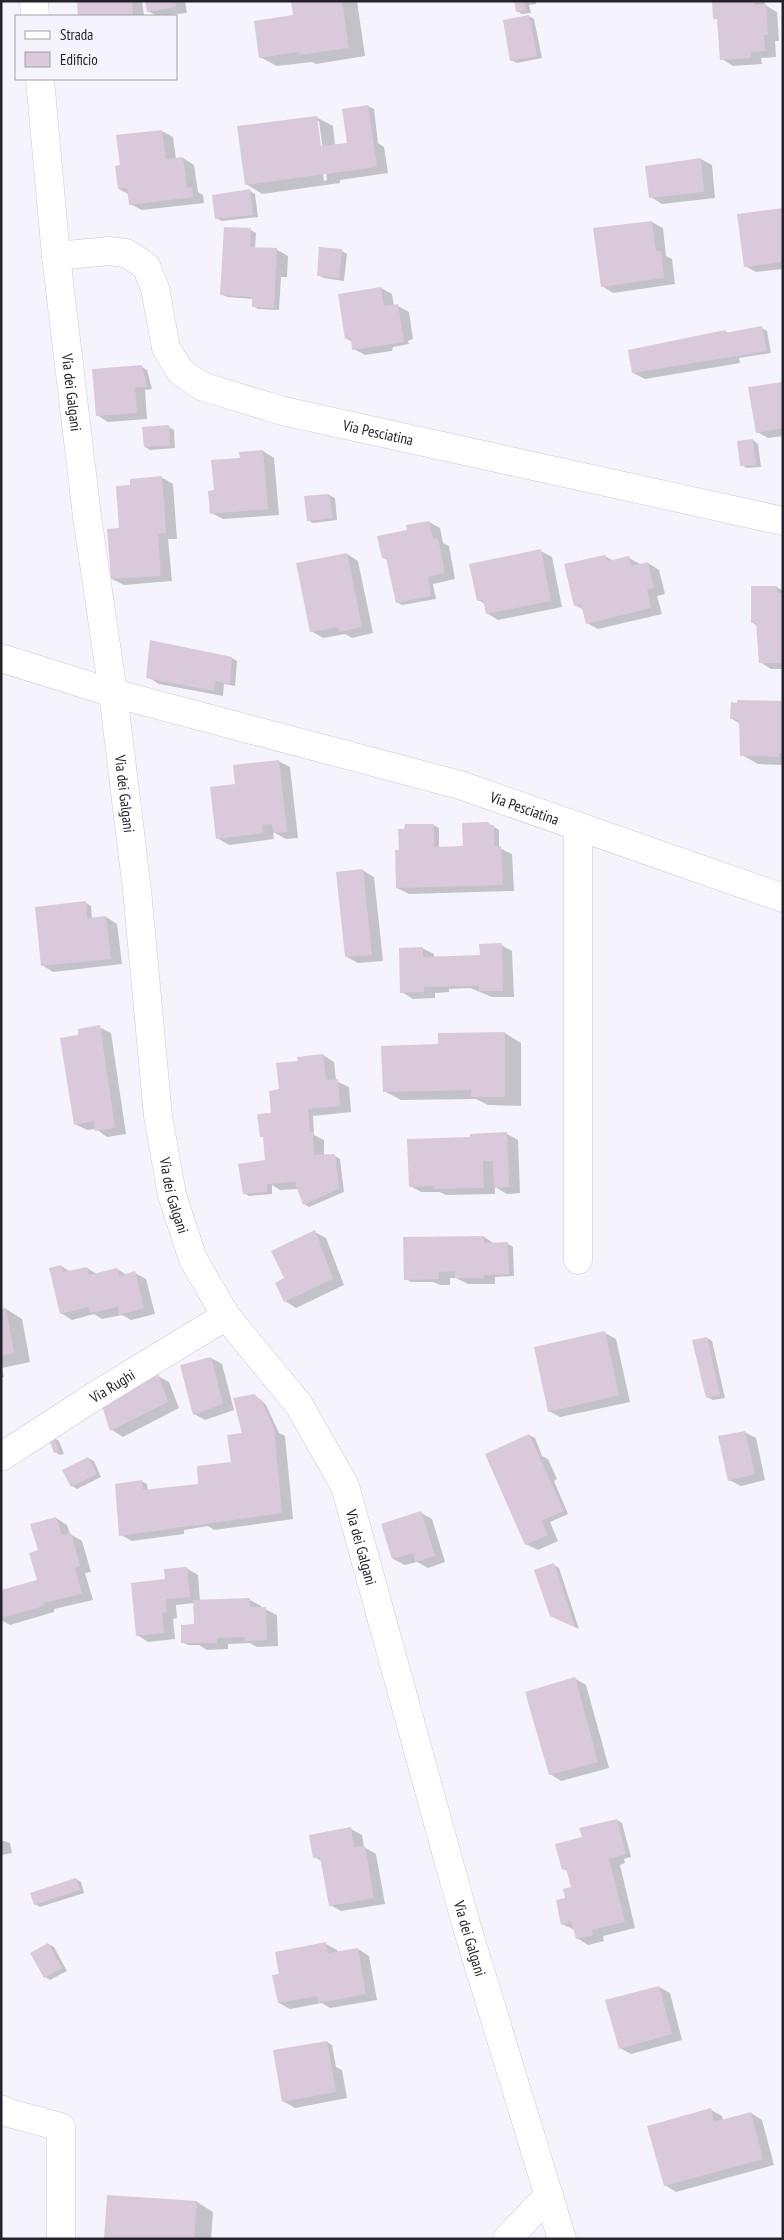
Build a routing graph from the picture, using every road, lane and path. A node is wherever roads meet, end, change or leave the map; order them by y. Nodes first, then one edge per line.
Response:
1 (34, 1) edge
2 (35, 15) edge
3 (40, 80) edge
4 (56, 256) junction
5 (783, 521) edge
6 (1, 658) edge
7 (113, 693) junction
8 (578, 826) junction
9 (783, 898) edge
10 (578, 1260) dead end
11 (226, 1316) junction
12 (1, 1457) edge
13 (1, 2109) edge
14 (549, 2195) junction
15 (61, 2239) edge
16 (507, 2239) edge
17 (562, 2239) edge

1 - 2 street
3 - 4 street, Via dei Galgani
4 - 5 street, Via Pesciatina
4 - 7 street, Via dei Galgani
6 - 7 street, Via Pesciatina
7 - 8 street, Via Pesciatina
7 - 11 street, Via dei Galgani
8 - 9 street, Via Pesciatina
8 - 10 street
11 - 12 street, Via Rughi
11 - 14 street, Via dei Galgani
13 - 15 street
14 - 16 street
14 - 17 street, Via dei Galgani

